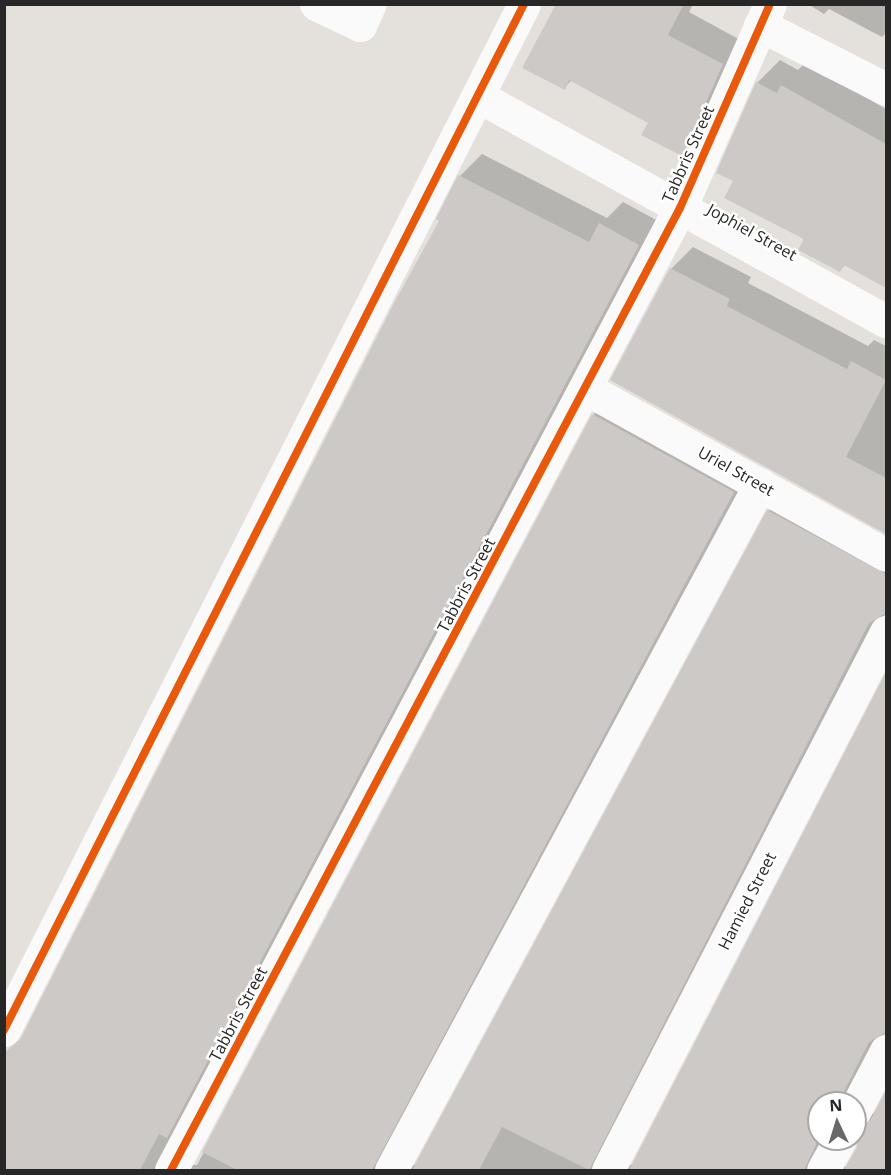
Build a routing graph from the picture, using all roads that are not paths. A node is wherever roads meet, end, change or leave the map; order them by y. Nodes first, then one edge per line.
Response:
1 (316, 4) edge
2 (370, 4) edge
3 (524, 4) edge
4 (765, 15) edge
5 (886, 88) edge
6 (478, 96) junction
7 (680, 208) junction
8 (886, 321) edge
9 (585, 388) junction
10 (760, 484) junction
11 (886, 555) edge
12 (886, 632) edge
13 (4, 1030) edge
14 (886, 1051) edge
15 (865, 1091) edge
16 (833, 1151) edge
17 (171, 1170) edge
18 (391, 1170) edge
19 (608, 1170) edge
20 (823, 1170) edge

1 - 2 street
3 - 6 street
4 - 5 street
4 - 7 street, Tabbris Street
6 - 7 street, Jophiel Street
6 - 13 street
7 - 8 street, Jophiel Street
7 - 9 street, Tabbris Street
9 - 10 street, Uriel Street
9 - 17 street, Tabbris Street
10 - 11 street, Uriel Street
10 - 18 street
12 - 19 street, Hamied Street
14 - 15 street
16 - 20 street

